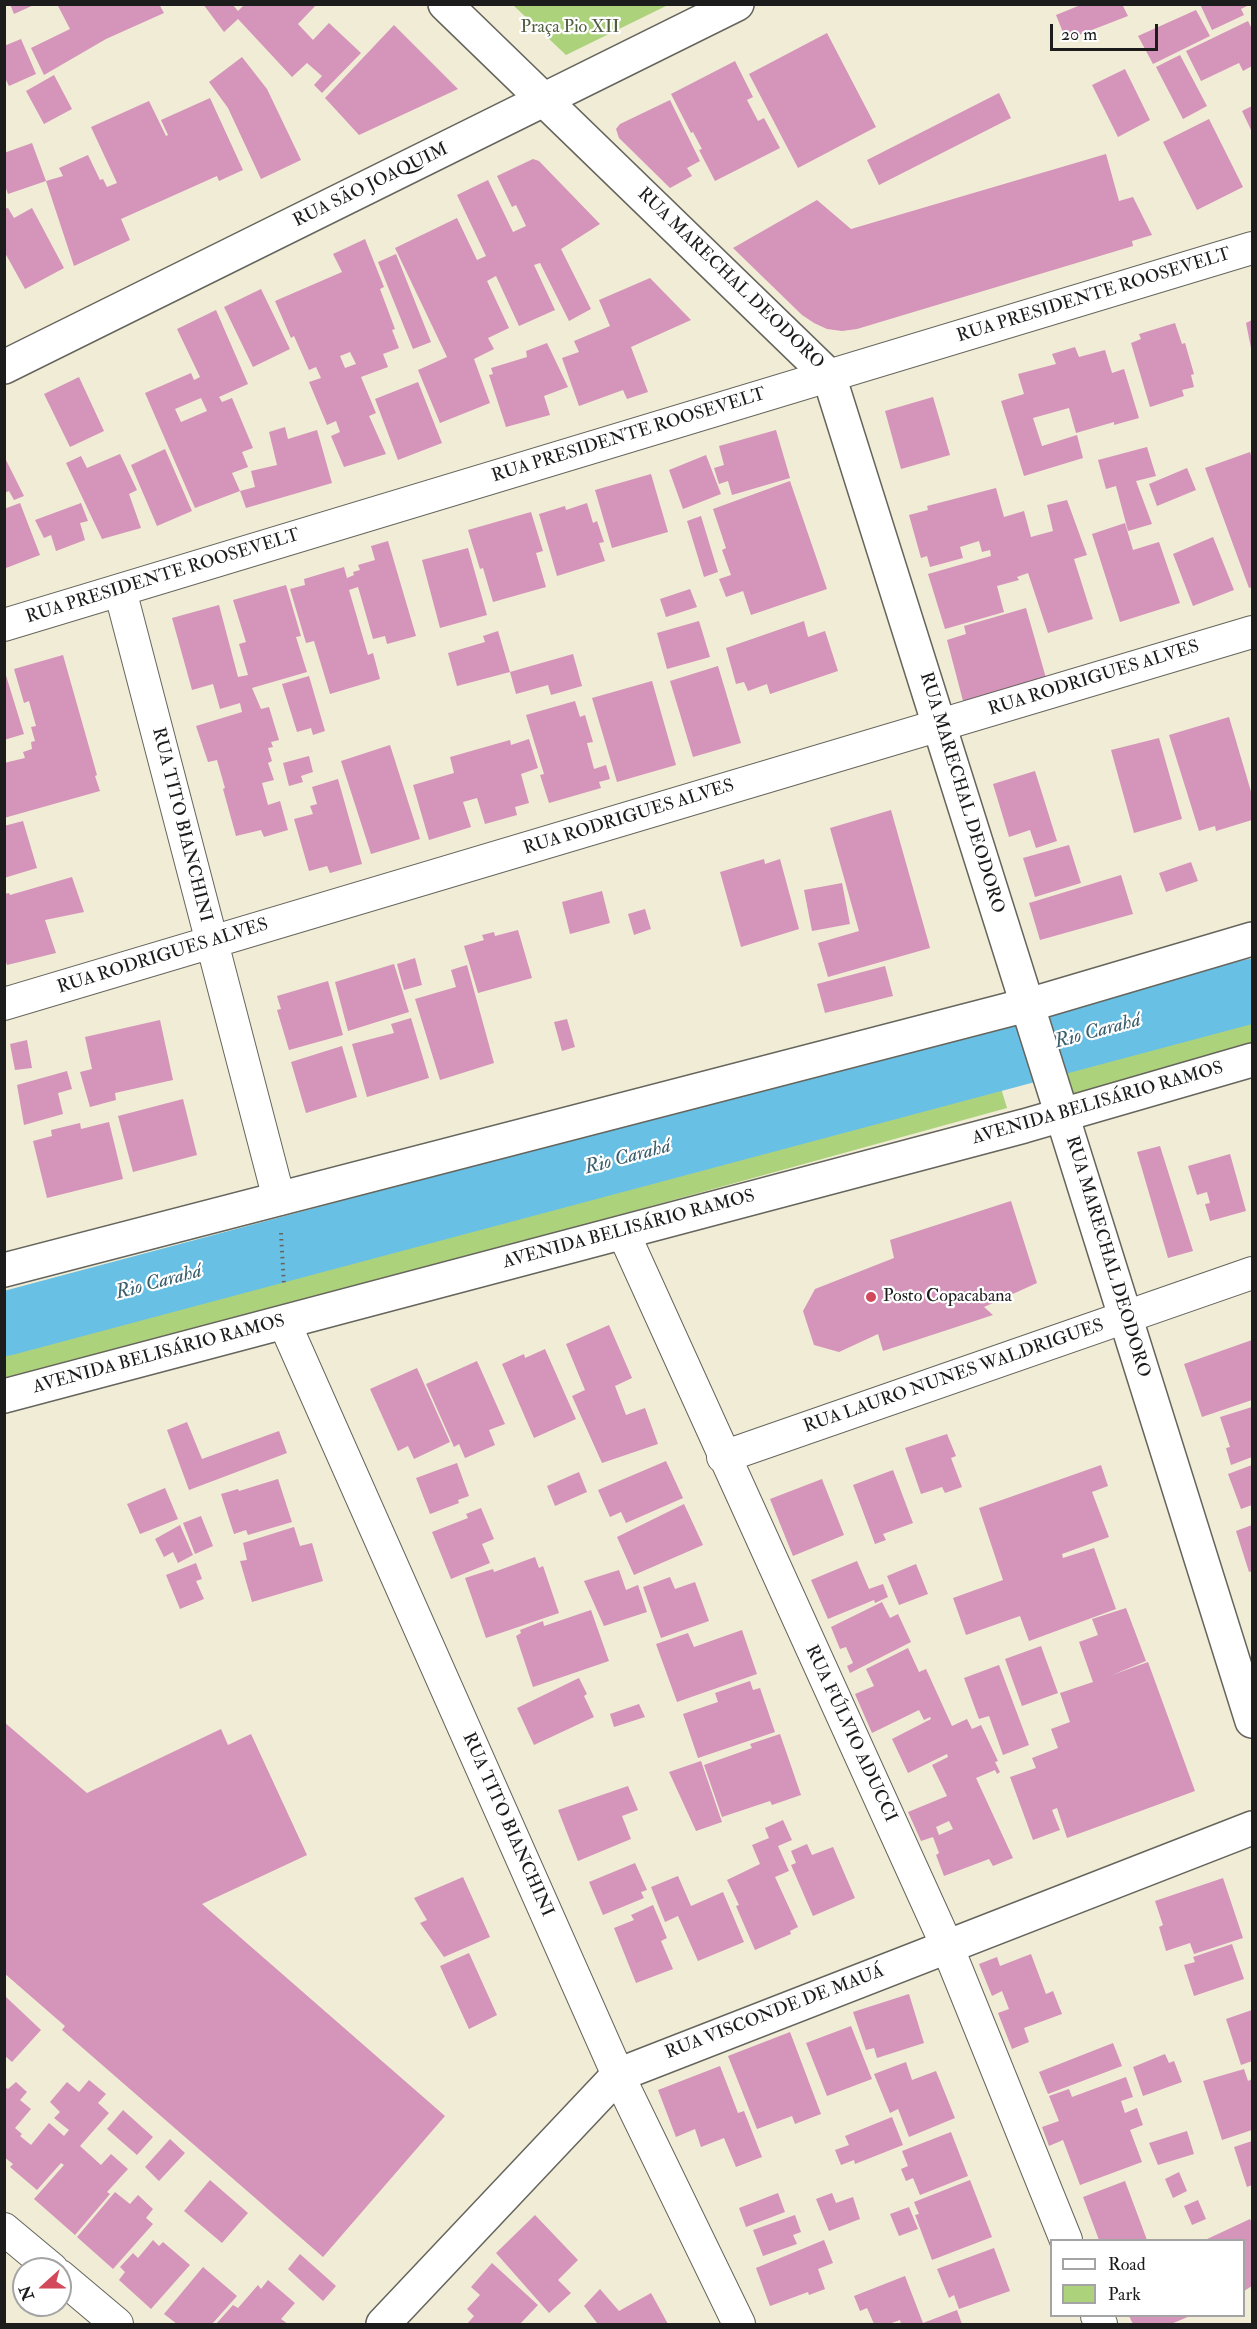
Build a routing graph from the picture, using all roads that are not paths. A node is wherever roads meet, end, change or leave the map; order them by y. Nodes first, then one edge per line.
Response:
1 (445, 4) edge
2 (737, 4) edge
3 (544, 100) junction
4 (1252, 248) edge
5 (4, 367) edge
6 (829, 376) junction
7 (120, 590) junction
8 (4, 625) edge
9 (1252, 632) edge
10 (940, 725) junction
11 (1252, 939) edge
12 (211, 943) junction
13 (4, 1004) edge
14 (1031, 1015) junction
15 (1252, 1060) edge
16 (1059, 1105) junction
17 (279, 1199) junction
18 (623, 1232) junction
19 (4, 1270) edge
20 (1252, 1273) edge
21 (284, 1309) junction
22 (1125, 1317) junction
23 (4, 1396) edge
24 (723, 1457) junction
25 (1252, 1721) edge
26 (1252, 1828) edge
27 (947, 1947) junction
28 (618, 2074) junction
29 (4, 2229) edge
30 (1065, 2239) edge
31 (38, 2257) edge
32 (72, 2286) edge
33 (117, 2325) edge
34 (383, 2325) edge
35 (739, 2325) edge

1 - 3 main road, RUA MARECHAL DEODORO
2 - 3 main road, RUA SÃO JOAQUIM
3 - 5 main road, RUA SÃO JOAQUIM
3 - 6 main road, RUA MARECHAL DEODORO
4 - 6 street, RUA PRESIDENTE ROOSEVELT
6 - 7 street, RUA PRESIDENTE ROOSEVELT
6 - 10 main road, RUA MARECHAL DEODORO
7 - 8 street, RUA PRESIDENTE ROOSEVELT
7 - 12 street, RUA TITO BIANCHINI
9 - 10 street, RUA RODRIGUES ALVES
10 - 12 street, RUA RODRIGUES ALVES
10 - 14 main road, RUA MARECHAL DEODORO
11 - 14 main road
12 - 13 street, RUA RODRIGUES ALVES
12 - 17 street, RUA TITO BIANCHINI
14 - 16 main road, RUA MARECHAL DEODORO
14 - 17 main road
15 - 16 main road, AVENIDA BELISÁRIO RAMOS
16 - 18 main road, AVENIDA BELISÁRIO RAMOS
16 - 22 main road, RUA MARECHAL DEODORO
17 - 19 main road
18 - 21 main road, AVENIDA BELISÁRIO RAMOS
18 - 24 street, RUA FÚLVIO ADUCCI
20 - 22 street, RUA LAURO NUNES WALDRIGUES
21 - 23 main road, AVENIDA BELISÁRIO RAMOS
21 - 28 street, RUA TITO BIANCHINI
22 - 24 street, RUA LAURO NUNES WALDRIGUES
22 - 25 main road, RUA MARECHAL DEODORO
24 - 27 street, RUA FÚLVIO ADUCCI
26 - 27 main road, RUA VISCONDE DE MAUÁ
27 - 28 main road, RUA VISCONDE DE MAUÁ
27 - 30 street, RUA FÚLVIO ADUCCI
28 - 34 main road, RUA VISCONDE DE MAUÁ
28 - 35 street, RUA TITO BIANCHINI
29 - 31 street
32 - 33 street

